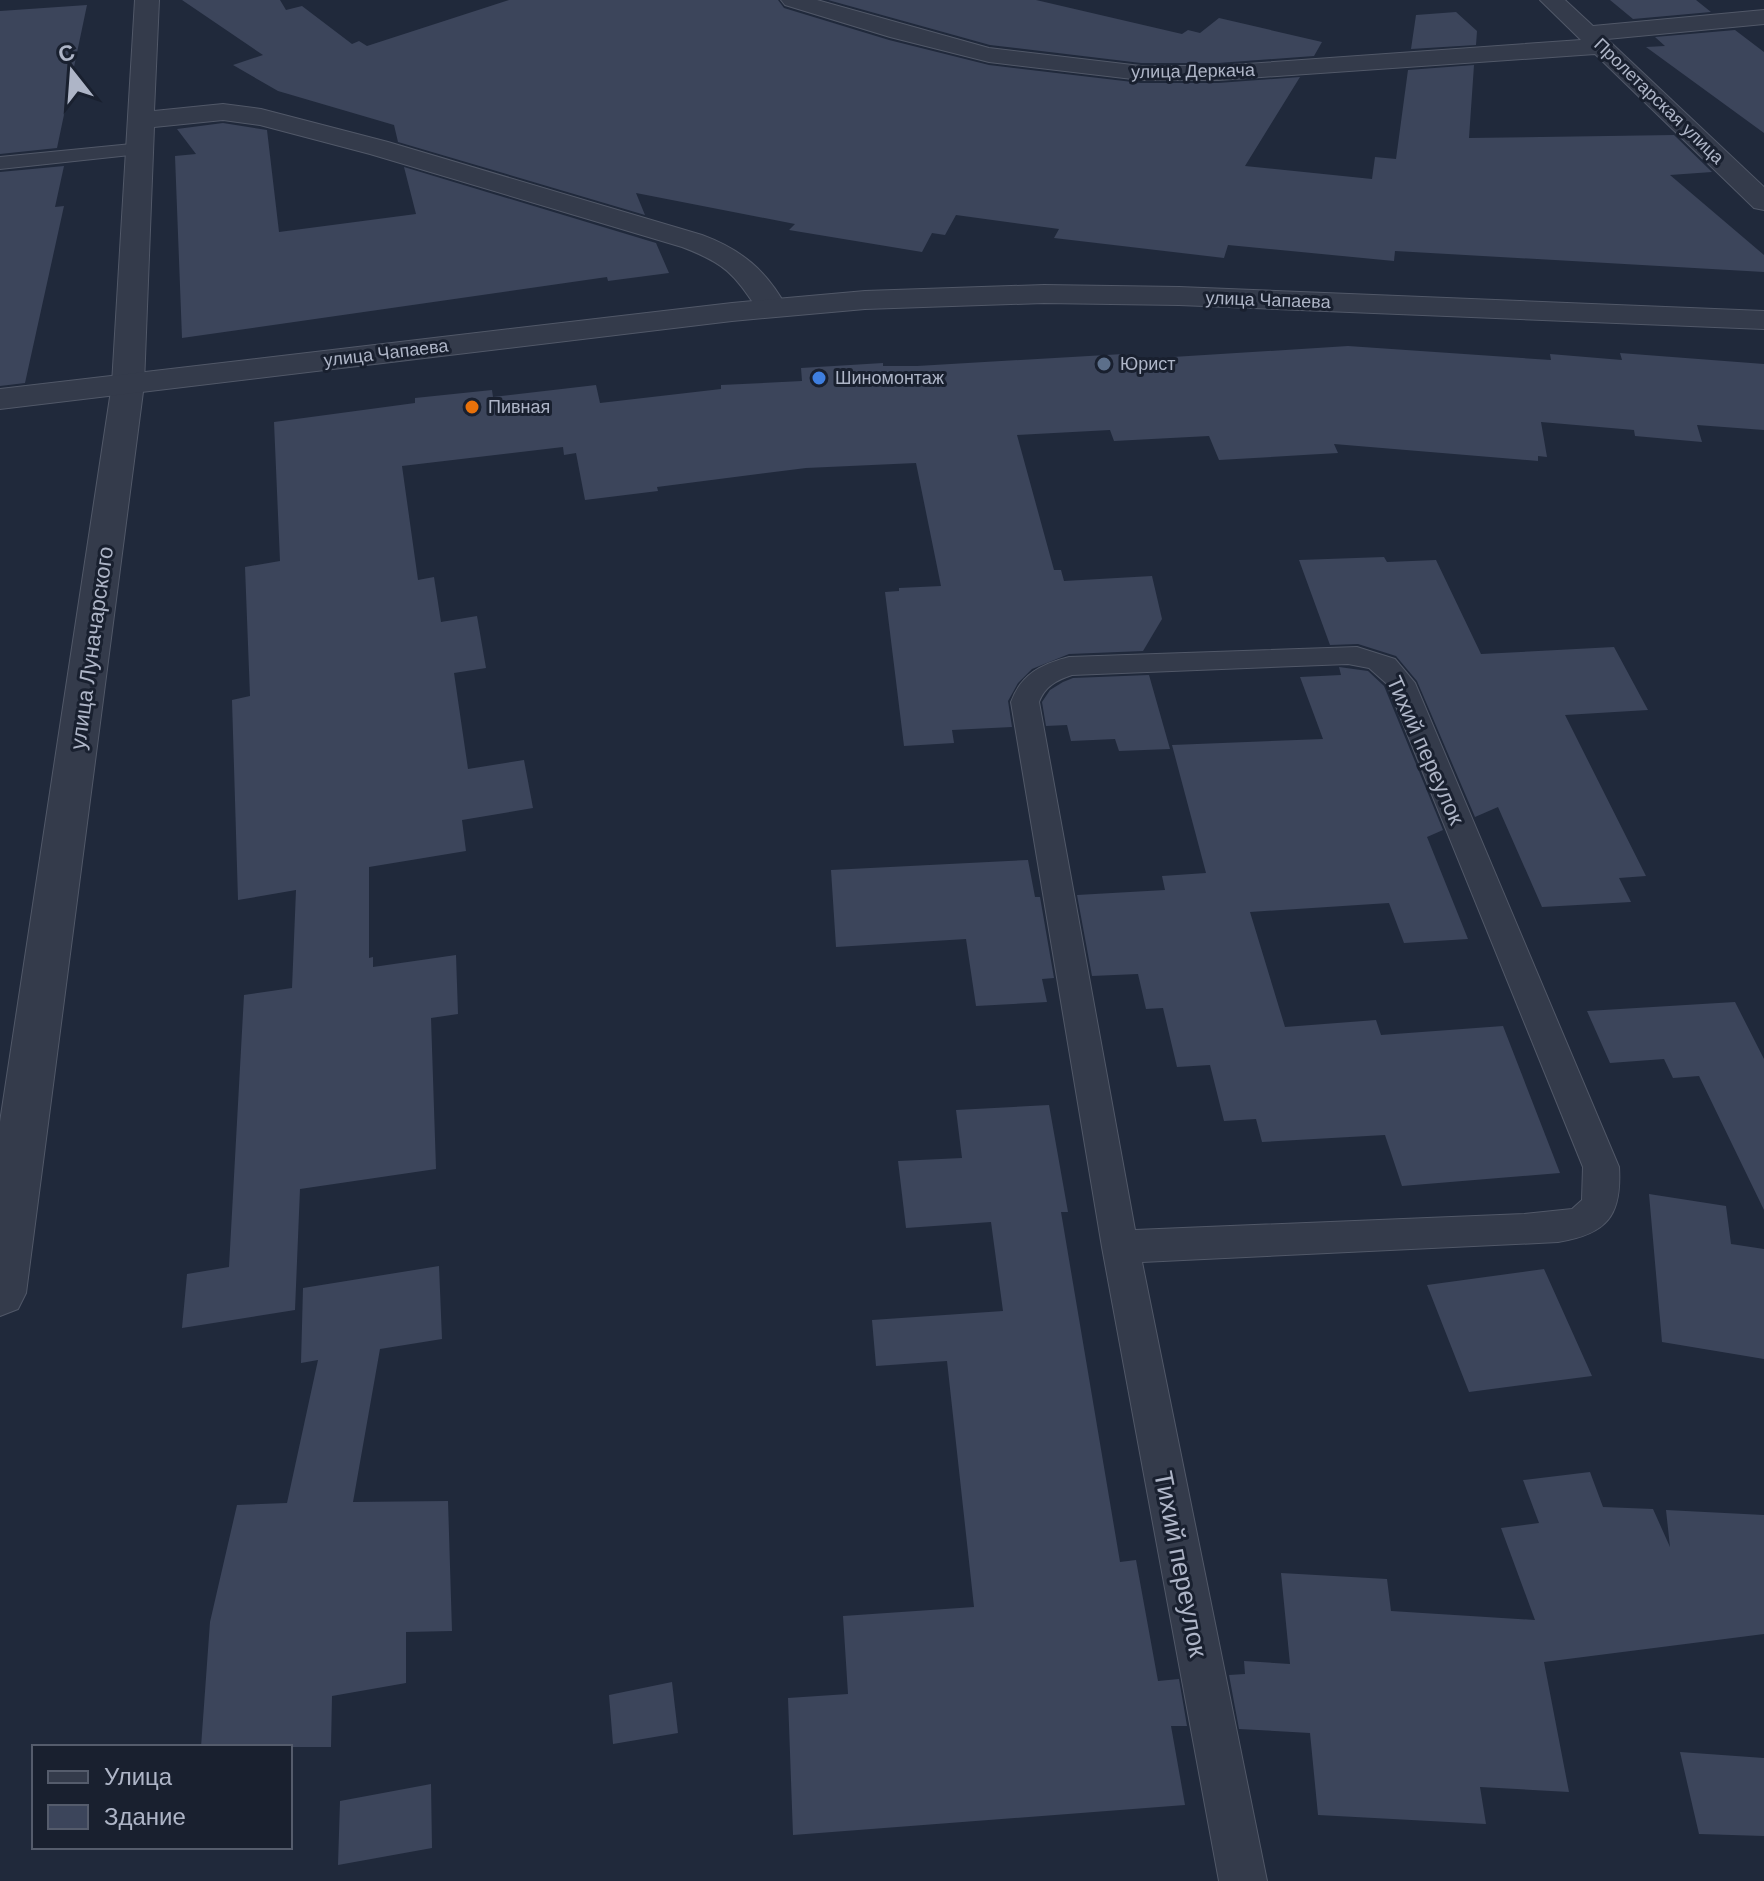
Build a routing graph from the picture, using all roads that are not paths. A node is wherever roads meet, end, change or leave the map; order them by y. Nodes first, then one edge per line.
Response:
1 (147, 0) edge
2 (793, 0) edge
3 (1552, 0) edge
4 (1764, 17) edge
5 (1595, 40) junction
6 (142, 135) junction
7 (0, 163) edge
8 (1764, 202) edge
9 (772, 308) junction
10 (1764, 320) edge
11 (128, 384) junction
12 (0, 399) edge
13 (1120, 1247) junction
14 (0, 1293) edge
15 (1243, 1881) edge

1 - 6 street, улица Луначарского
2 - 5 street, улица Деркача
3 - 5 street, Пролетарская улица
4 - 5 street, улица Деркача
5 - 8 street, Пролетарская улица
6 - 7 lane
6 - 9 street
6 - 11 street, улица Луначарского
9 - 10 street, улица Чапаева
9 - 11 street, улица Чапаева
11 - 12 street, улица Чапаева
11 - 14 street, улица Луначарского
13 - 13 lane, Тихий переулок
13 - 15 lane, Тихий переулок

